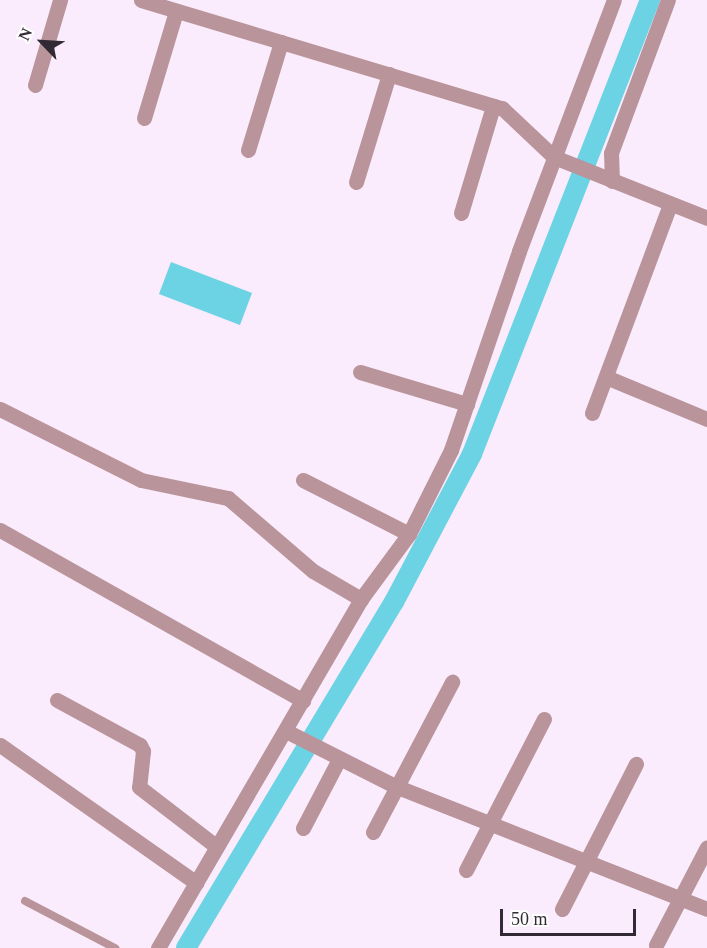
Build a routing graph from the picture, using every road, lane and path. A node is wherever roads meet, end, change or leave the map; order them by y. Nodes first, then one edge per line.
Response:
1 (60, 0) edge
2 (141, 0) edge
3 (614, 0) edge
4 (668, 0) edge
5 (176, 11) junction
6 (281, 42) junction
7 (389, 74) junction
8 (34, 86) dead end
9 (493, 106) junction
10 (144, 118) dead end
11 (248, 150) dead end
12 (560, 160) junction
13 (605, 178) junction
14 (356, 182) dead end
15 (670, 204) junction
16 (461, 213) dead end
17 (707, 218) edge
18 (360, 372) dead end
19 (606, 377) junction
20 (467, 404) junction
21 (0, 410) edge
22 (592, 413) dead end
23 (707, 419) edge
24 (303, 480) dead end
25 (0, 530) edge
26 (409, 534) junction
27 (361, 599) junction
28 (452, 682) dead end
29 (57, 700) dead end
30 (303, 701) junction
31 (544, 719) dead end
32 (290, 733) junction
33 (0, 745) edge
34 (339, 759) junction
35 (636, 764) dead end
36 (395, 786) junction
37 (491, 825) junction
38 (303, 828) dead end
39 (373, 832) dead end
40 (217, 847) junction
41 (707, 847) edge
42 (586, 863) junction
43 (466, 870) dead end
44 (196, 883) junction
45 (680, 898) junction
46 (25, 901) dead end
47 (562, 909) dead end
48 (707, 909) edge
49 (656, 945) dead end
50 (115, 948) edge
51 (158, 948) edge

1 - 8 street
2 - 5 street
3 - 12 street
4 - 13 street
5 - 6 street
5 - 10 street
6 - 7 street
6 - 11 street
7 - 9 street
7 - 14 street
9 - 12 street
9 - 16 street
12 - 13 street
12 - 20 street
13 - 15 street
15 - 17 street
15 - 19 street
18 - 20 street
19 - 22 street
19 - 23 street
20 - 26 street
21 - 27 street
24 - 26 street
25 - 30 street
26 - 27 street
27 - 30 street
28 - 36 street
29 - 40 street
30 - 32 street
31 - 37 street
32 - 34 street
32 - 40 street
33 - 44 street
34 - 36 street
34 - 38 street
35 - 42 street
36 - 37 street
36 - 39 street
37 - 42 street
37 - 43 street
40 - 44 street
41 - 45 street
42 - 45 street
42 - 47 street
44 - 51 street
45 - 48 street
45 - 49 street
46 - 50 lane

